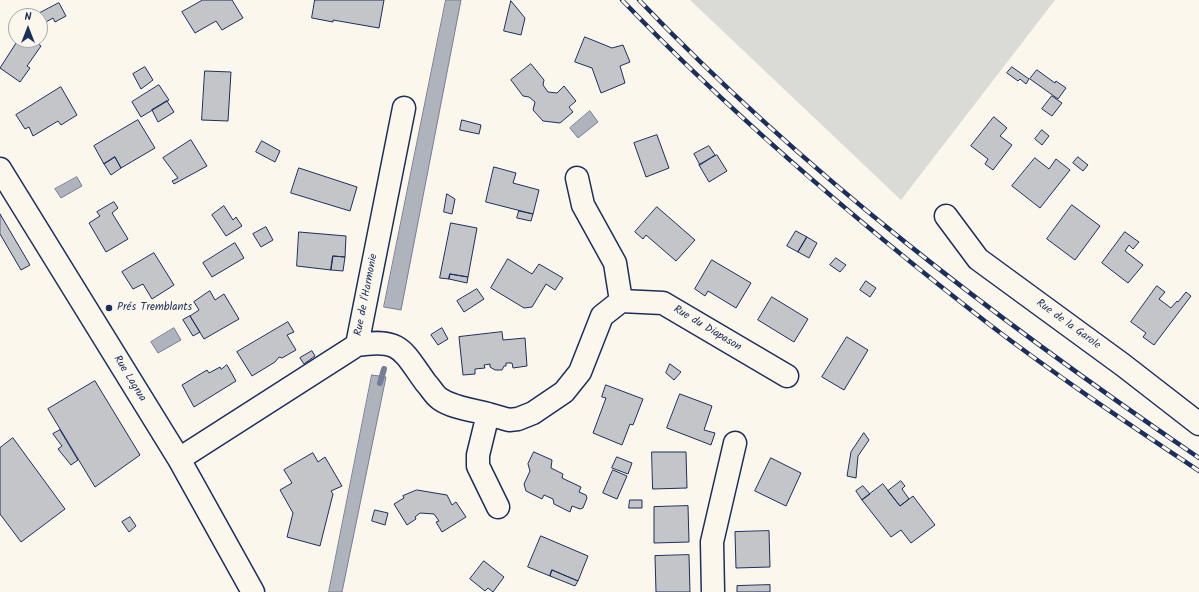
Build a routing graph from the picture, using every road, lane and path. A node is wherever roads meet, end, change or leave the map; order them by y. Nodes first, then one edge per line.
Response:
1 (404, 108) dead end
2 (0, 169) edge
3 (577, 178) dead end
4 (946, 216) dead end
5 (621, 301) junction
6 (357, 345) junction
7 (787, 376) dead end
8 (488, 414) junction
9 (1199, 424) edge
10 (735, 443) dead end
11 (179, 459) junction
12 (498, 507) dead end
13 (253, 592) edge
14 (713, 592) edge

1 - 6 street, Rue de l'Harmonie
2 - 11 street, Rue Lagrua
3 - 5 street
4 - 9 street, Rue de la Garole
5 - 7 street, Rue du Diapason
5 - 8 street
6 - 8 street
6 - 11 street, Rue de l'Harmonie
8 - 12 street
10 - 14 street
11 - 13 street, Rue Lagrua

